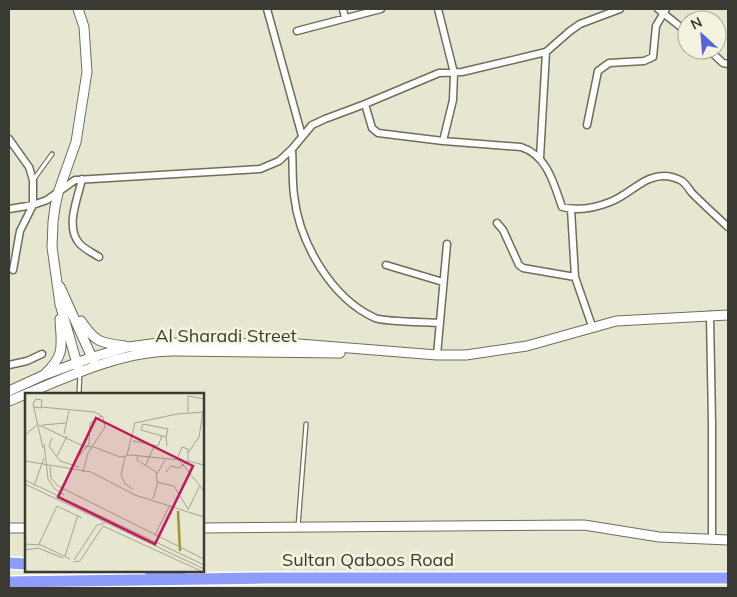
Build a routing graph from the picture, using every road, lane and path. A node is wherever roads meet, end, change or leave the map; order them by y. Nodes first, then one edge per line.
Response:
1 (78, 9) edge
2 (267, 9) edge
3 (343, 9) edge
4 (380, 9) edge
5 (438, 9) edge
6 (620, 9) edge
7 (662, 10) edge
8 (345, 18) junction
9 (677, 23) edge
10 (296, 31) dead end
11 (546, 52) junction
12 (454, 73) junction
13 (365, 104) junction
14 (587, 125) dead end
15 (302, 136) junction
16 (9, 139) edge
17 (443, 142) junction
18 (292, 149) junction
19 (52, 154) dead end
20 (540, 158) junction
21 (82, 179) junction
22 (33, 180) junction
23 (58, 193) junction
24 (33, 205) junction
25 (9, 209) edge
26 (571, 209) junction
27 (497, 223) dead end
28 (728, 227) edge
29 (447, 244) dead end
30 (99, 257) dead end
31 (386, 265) dead end
32 (12, 270) dead end
33 (575, 277) junction
34 (443, 282) junction
35 (64, 303) junction
36 (710, 315) junction
37 (728, 315) edge
38 (440, 323) junction
39 (592, 326) junction
40 (128, 347) junction
41 (393, 352) junction
42 (42, 354) dead end
43 (436, 355) junction
44 (93, 357) junction
45 (77, 363) junction
46 (9, 365) edge
47 (96, 367) junction
48 (80, 373) junction
49 (44, 375) junction
50 (9, 391) edge
51 (29, 393) edge
52 (79, 393) edge
53 (25, 395) edge
54 (9, 401) edge
55 (306, 424) dead end
56 (298, 527) junction
57 (9, 528) edge
58 (25, 528) edge
59 (204, 528) edge
60 (712, 540) junction
61 (728, 540) edge
62 (9, 563) edge
63 (25, 564) edge
64 (166, 572) edge
65 (264, 578) junction
66 (728, 578) edge
67 (9, 582) edge

1 - 23 street
2 - 15 street
3 - 8 street
4 - 8 street
5 - 12 street
6 - 11 street
7 - 9 street
7 - 14 street
8 - 10 street
11 - 12 street
11 - 20 street
12 - 13 street
12 - 17 street
13 - 15 street
13 - 17 street
15 - 18 street
16 - 22 street
17 - 20 street
18 - 21 street
18 - 38 street
19 - 22 lane
20 - 26 street
21 - 23 street
21 - 30 street
22 - 24 street
23 - 24 street
23 - 35 street
24 - 25 street
24 - 32 street
26 - 28 street
26 - 33 street
27 - 33 street
29 - 34 street
31 - 34 street
33 - 39 street
34 - 38 street
35 - 40 street
35 - 44 street
35 - 45 street
35 - 49 street
36 - 37 street, Al Sharadi Street
36 - 39 street, Al Sharadi Street
36 - 60 street
38 - 43 street
39 - 43 street, Al Sharadi Street
40 - 41 street, Al Sharadi Street
40 - 44 street, Al Sharadi Street
41 - 43 street, Al Sharadi Street
41 - 47 street, Al Sharadi Street
42 - 46 street
44 - 45 street, Al Sharadi Street
44 - 47 street
45 - 48 street
45 - 49 street, Al Sharadi Street
47 - 48 street, Al Sharadi Street
48 - 51 street, Al Sharadi Street
48 - 52 lane
49 - 50 street, Al Sharadi Street
53 - 54 street, Al Sharadi Street
55 - 56 lane
56 - 59 street
56 - 60 street
57 - 58 street
60 - 61 street
62 - 63 highway
64 - 65 highway
65 - 66 highway, Sultan Qaboos Road
65 - 67 highway, Sultan Qaboos Road

